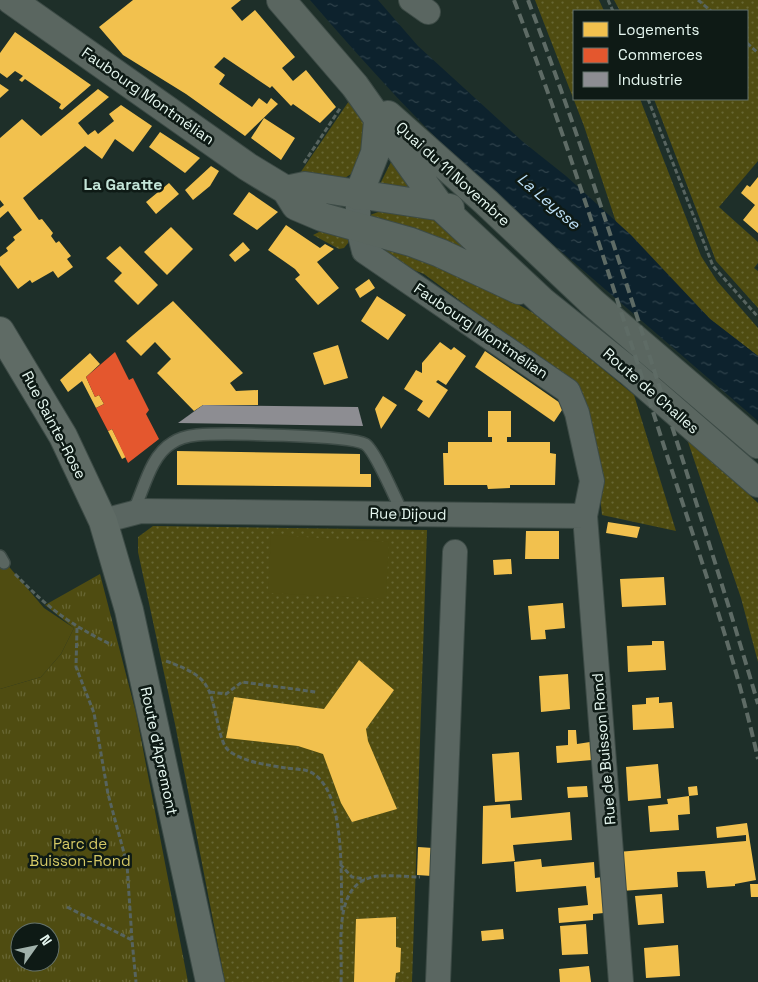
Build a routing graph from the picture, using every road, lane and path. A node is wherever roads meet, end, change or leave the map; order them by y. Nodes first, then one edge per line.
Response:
1 (11, 0) edge
2 (281, 0) edge
3 (698, 0) edge
4 (710, 10) edge
5 (748, 44) edge
6 (758, 52) edge
7 (355, 86) junction
8 (648, 100) edge
9 (378, 121) junction
10 (286, 190) junction
11 (358, 196) junction
12 (439, 205) junction
13 (358, 227) junction
14 (550, 265) junction
15 (543, 302) junction
16 (593, 303) joint
17 (758, 317) edge
18 (0, 331) edge
19 (758, 444) edge
20 (758, 483) edge
21 (132, 514) junction
22 (403, 514) junction
23 (585, 516) junction
24 (103, 521) junction
25 (455, 552) dead end
26 (2, 559) edge
27 (77, 628) junction
28 (138, 648) junction
29 (210, 692) junction
30 (316, 692) dead end
31 (340, 863) junction
32 (443, 878) junction
33 (366, 880) junction
34 (67, 906) dead end
35 (342, 912) junction
36 (132, 940) junction
37 (136, 982) edge
38 (210, 982) edge
39 (341, 982) edge
40 (438, 982) edge
41 (621, 982) edge

1 - 10 main road, Faubourg Montmélian
2 - 7 main road, Quai du 11 Novembre
3 - 4 path
5 - 6 path
7 - 9 main road, Quai du 11 Novembre
7 - 10 path
7 - 14 main road, Quai du 11 Novembre
8 - 17 path
9 - 11 main road, Faubourg Montmélian
9 - 12 main road, Quai du 11 Novembre
10 - 11 main road
10 - 13 main road, Faubourg Montmélian
11 - 12 main road
11 - 13 street, Faubourg Montmélian
12 - 14 main road, Quai du 11 Novembre
12 - 15 main road, Quai du 11 Novembre
13 - 15 main road, Faubourg Montmélian
13 - 23 street, Faubourg Montmélian
14 - 16 main road, Quai du 11 Novembre
15 - 20 main road, Route de Challes
16 - 19 main road, Route de Challes
18 - 24 main road, Rue Sainte-Rose
21 - 22 street, Rue Dijoud
21 - 22 lane
21 - 24 street, Rue Dijoud
22 - 23 street, Rue Dijoud
23 - 41 street, Rue de Buisson Rond
24 - 28 main road, Route d'Apremont
25 - 32 street
26 - 27 path
27 - 28 path
27 - 36 path
28 - 29 path
28 - 38 main road, Route d'Apremont
29 - 30 path
29 - 31 path
31 - 33 path
31 - 35 path
32 - 33 path
32 - 40 street
33 - 35 path
34 - 36 path
35 - 39 path
36 - 37 path

